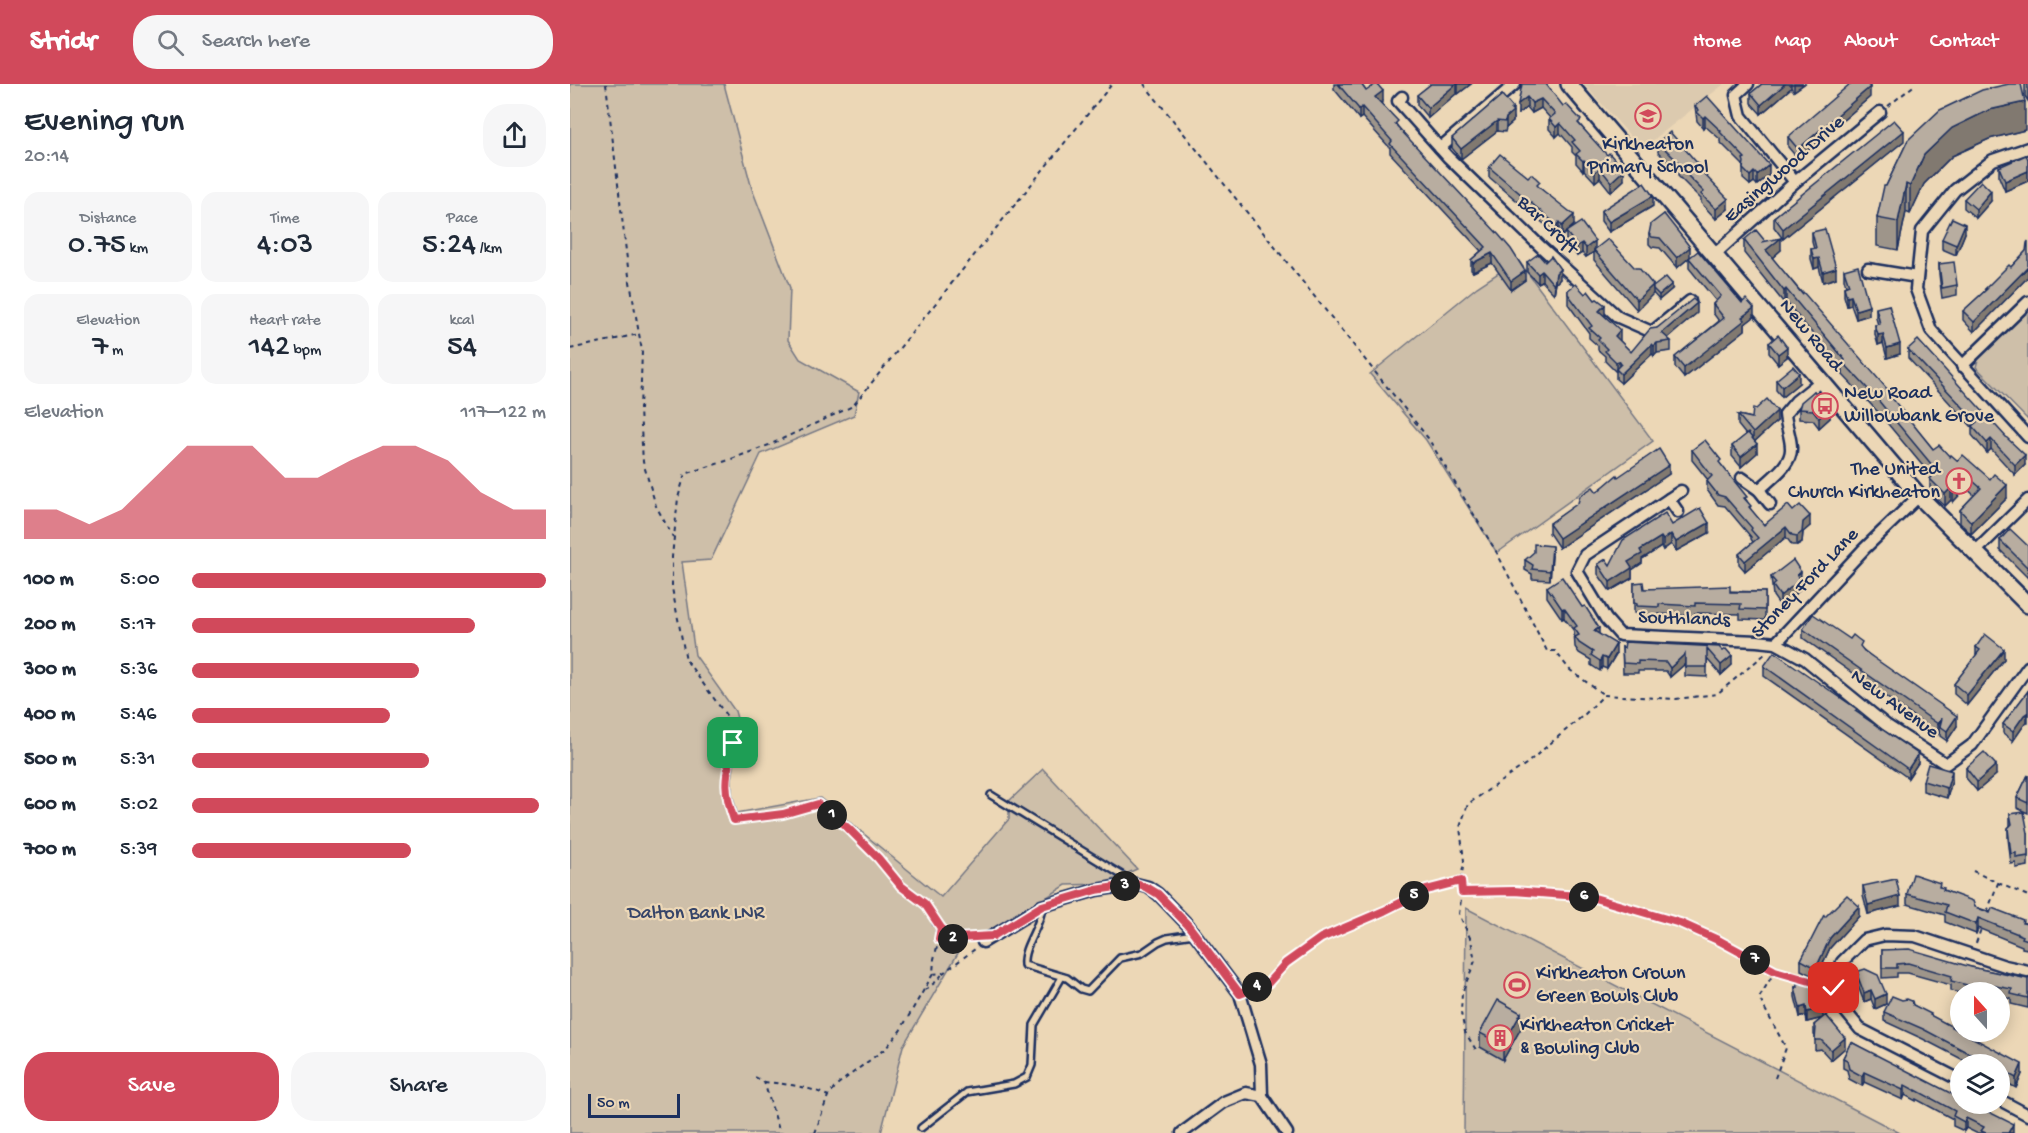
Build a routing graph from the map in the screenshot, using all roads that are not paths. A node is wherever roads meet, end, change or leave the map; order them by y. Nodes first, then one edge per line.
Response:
1 (1515, 84) edge
2 (1569, 84) edge
3 (1748, 84) edge
4 (1402, 97) dead end
5 (1880, 112) road end
6 (1440, 148) junction
7 (2028, 148) edge
8 (1795, 182) junction
9 (1714, 255) junction
10 (1868, 269) dead end
11 (1917, 277) junction
12 (1690, 300) edge
13 (2028, 302) edge
14 (1962, 366) junction
15 (1821, 381) junction
16 (2028, 437) edge
17 (1742, 478) dead end
18 (1759, 490) junction
19 (1681, 491) dead end
20 (1919, 496) junction
21 (1669, 499) junction
22 (2028, 500) edge
23 (1770, 504) dead end
24 (1678, 512) dead end
25 (1974, 553) junction
26 (2028, 605) edge
27 (1776, 644) junction
28 (2028, 667) edge
29 (991, 795) dead end
30 (1136, 884) junction
31 (1042, 906) junction
32 (1195, 933) junction
33 (988, 939) road end
34 (2028, 971) edge
35 (1062, 977) junction
36 (1950, 1075) edge
37 (1262, 1096) junction
38 (2010, 1106) edge
39 (2028, 1115) edge
40 (921, 1128) dead end
41 (1182, 1133) edge
42 (1287, 1133) edge

1 - 6 street
2 - 9 street, New Road
3 - 8 street
4 - 6 street, Bar Croft
5 - 8 street, Easingwood Drive
6 - 12 street, Bar Croft
7 - 11 street
8 - 9 street, Easingwood Drive
9 - 15 street, New Road
10 - 11 street
11 - 14 street
13 - 14 street
14 - 16 street
15 - 18 street
15 - 20 street, New Road
17 - 18 street
18 - 23 street
19 - 21 street, Southlands
20 - 25 street, New Road
20 - 27 street, Stoney Ford Lane
21 - 24 street
21 - 27 street, Southlands
22 - 25 street
25 - 26 street, New Road
27 - 28 street, New Avenue
29 - 30 lane
30 - 31 street
30 - 32 street
31 - 33 street
31 - 35 lane
32 - 35 lane
32 - 37 street
34 - 36 street
35 - 40 lane
37 - 41 street
37 - 42 street
38 - 39 street

